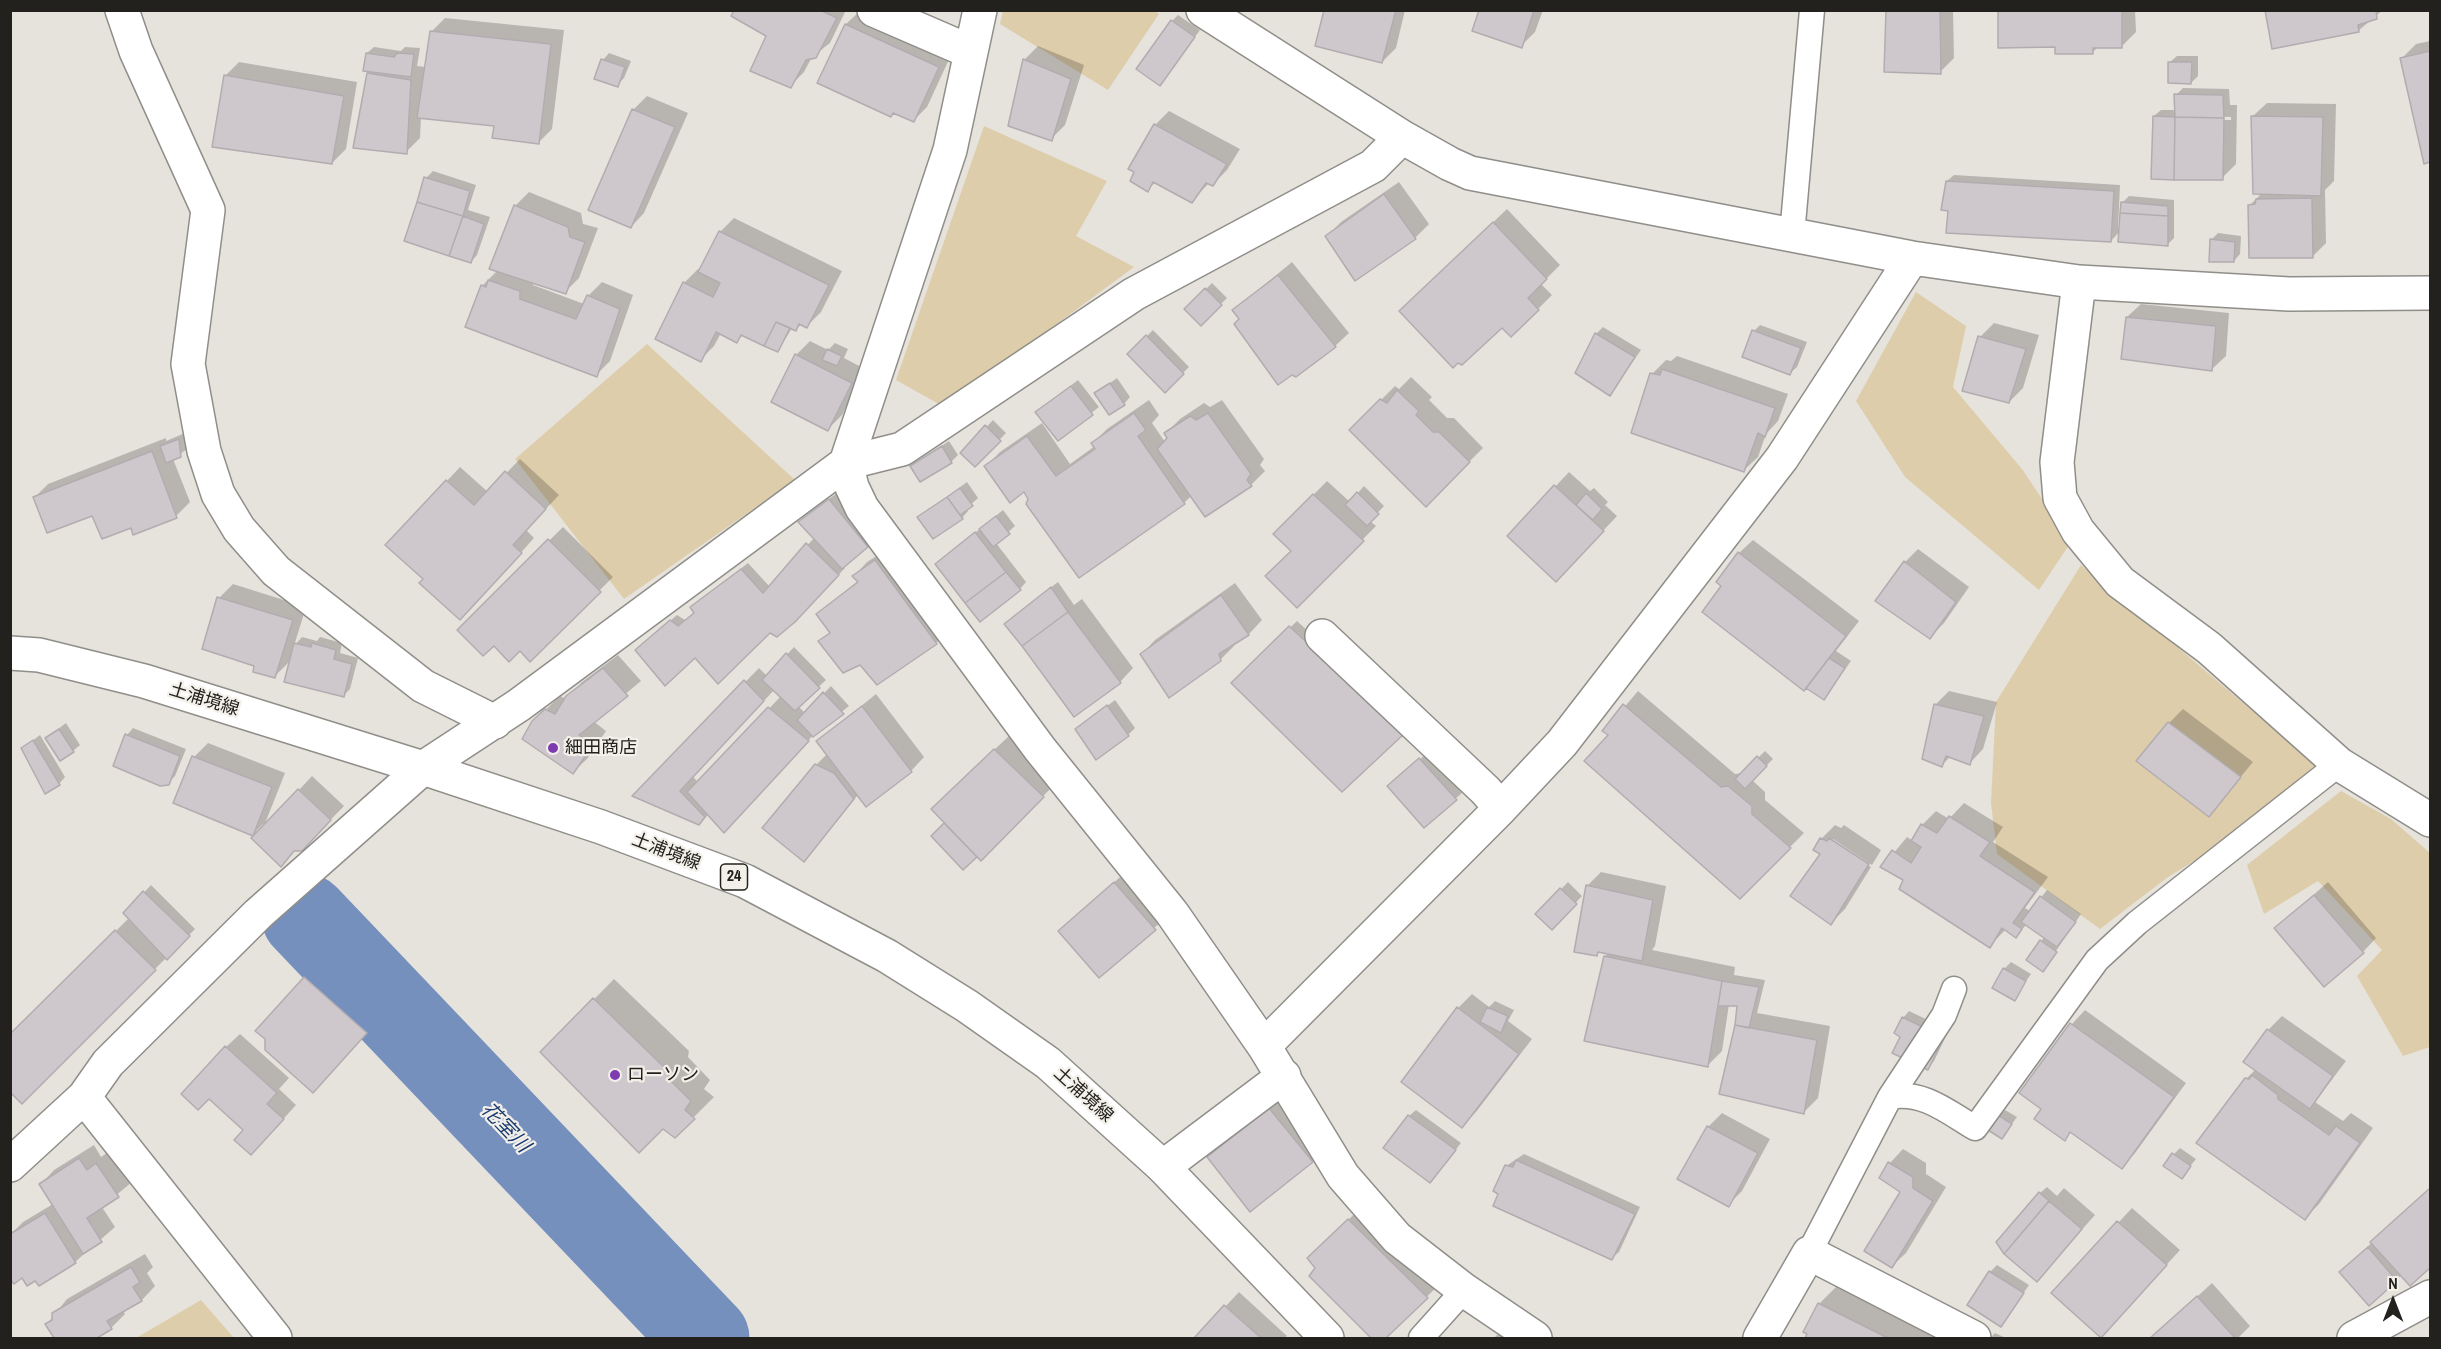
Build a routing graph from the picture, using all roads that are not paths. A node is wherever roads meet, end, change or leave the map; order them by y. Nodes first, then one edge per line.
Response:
1 (122, 10) edge
2 (874, 10) edge
3 (980, 10) edge
4 (1203, 10) edge
5 (1812, 10) edge
6 (971, 52) junction
7 (1402, 137) junction
8 (1792, 235) junction
9 (1912, 258) junction
10 (2079, 282) junction
11 (2430, 294) edge
12 (846, 463) junction
13 (1322, 636) dead end
14 (10, 652) edge
15 (495, 722) junction
16 (2339, 764) junction
17 (423, 768) junction
18 (1501, 808) junction
19 (2430, 820) edge
20 (1954, 989) dead end
21 (1264, 1046) junction
22 (1284, 1076) junction
23 (84, 1097) junction
24 (1890, 1097) junction
25 (10, 1165) edge
26 (1163, 1167) junction
27 (1809, 1253) junction
28 (1464, 1290) junction
29 (2430, 1297) edge
30 (275, 1338) edge
31 (1327, 1338) edge
32 (1421, 1338) edge
33 (1535, 1338) edge
34 (1760, 1338) edge
35 (1974, 1338) edge
36 (2354, 1338) edge

1 - 15 street
2 - 6 street
3 - 6 street
4 - 7 street
5 - 8 lane
6 - 12 street
7 - 8 street
7 - 12 street
8 - 9 street
9 - 10 street
9 - 18 street
10 - 11 street
10 - 16 street
12 - 15 street
12 - 21 street
13 - 18 street
14 - 17 street, 土浦境線 / 24
15 - 17 street
16 - 19 street
16 - 24 lane
17 - 23 street
17 - 26 street, 土浦境線 / 24
18 - 21 street
20 - 24 lane
21 - 22 street
22 - 26 street
22 - 28 street
23 - 25 street
23 - 30 street
24 - 27 lane
26 - 31 street, 土浦境線 / 24
27 - 34 street
27 - 35 street
28 - 32 lane
28 - 33 street
29 - 36 street

